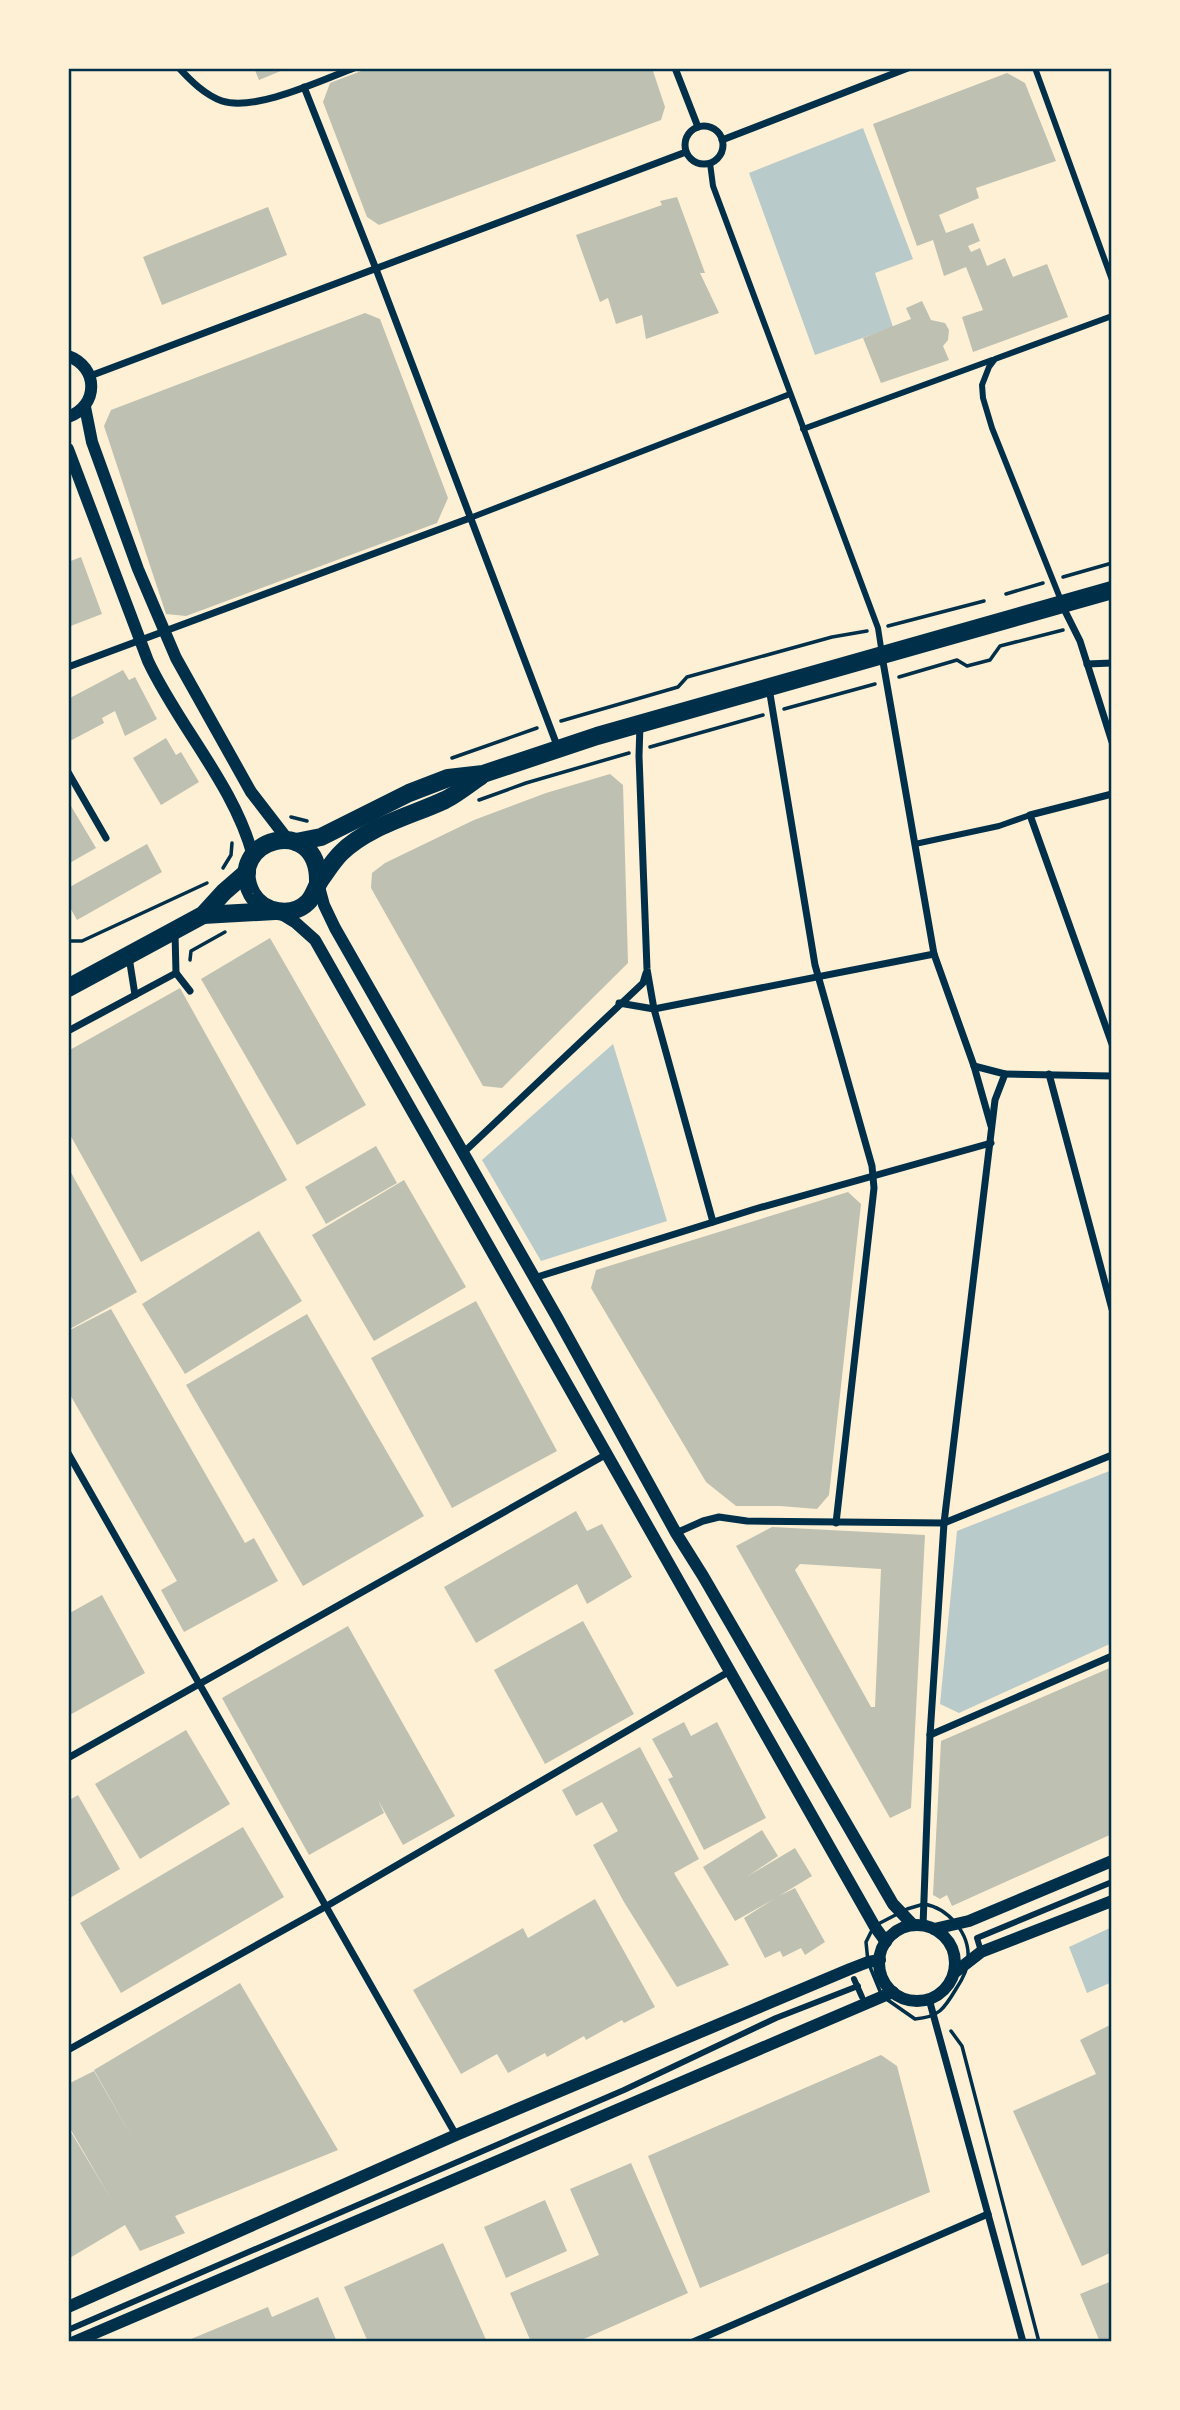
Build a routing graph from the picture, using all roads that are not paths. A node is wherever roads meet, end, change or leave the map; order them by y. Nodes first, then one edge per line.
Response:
1 (179, 68) edge
2 (354, 68) edge
3 (675, 68) edge
4 (908, 68) edge
5 (1035, 68) edge
6 (304, 87) junction
7 (698, 127) junction
8 (722, 139) junction
9 (686, 152) junction
10 (710, 163) junction
11 (376, 269) junction
12 (1112, 280) edge
13 (1112, 316) edge
14 (71, 356) edge
15 (995, 359) junction
16 (90, 376) junction
17 (790, 394) junction
18 (85, 407) junction
19 (68, 417) edge
20 (803, 429) junction
21 (68, 449) edge
22 (470, 518) junction
23 (1112, 590) edge
24 (1062, 604) junction
25 (164, 631) junction
26 (141, 641) junction
27 (882, 656) junction
28 (1112, 663) edge
29 (1087, 664) junction
30 (68, 667) edge
31 (768, 687) junction
32 (640, 724) junction
33 (1112, 742) edge
34 (558, 748) junction
35 (68, 772) edge
36 (483, 774) junction
37 (1112, 794) edge
38 (1030, 815) junction
39 (106, 838) dead end
40 (292, 841) junction
41 (915, 844) junction
42 (250, 864) junction
43 (318, 883) junction
44 (276, 911) junction
45 (203, 915) junction
46 (175, 929) junction
47 (934, 954) junction
48 (129, 955) junction
49 (647, 969) junction
50 (176, 973) junction
51 (819, 976) junction
52 (68, 988) edge
53 (190, 991) dead end
54 (135, 995) junction
55 (619, 1003) junction
56 (654, 1009) junction
57 (68, 1031) edge
58 (1112, 1044) edge
59 (974, 1066) junction
60 (1005, 1074) junction
61 (1049, 1074) junction
62 (1112, 1076) edge
63 (992, 1130) junction
64 (991, 1143) junction
65 (463, 1153) junction
66 (872, 1176) junction
67 (713, 1222) junction
68 (534, 1278) junction
69 (1112, 1309) edge
70 (68, 1453) edge
71 (607, 1454) junction
72 (1112, 1455) edge
73 (836, 1523) junction
74 (944, 1523) junction
75 (676, 1533) junction
76 (1112, 1656) edge
77 (730, 1671) junction
78 (199, 1684) junction
79 (930, 1735) junction
80 (68, 1758) edge
81 (1112, 1861) edge
82 (1112, 1882) edge
83 (1112, 1901) edge
84 (324, 1907) junction
85 (923, 1927) junction
86 (973, 1930) dead end
87 (977, 1938) junction
88 (886, 1942) junction
89 (980, 1948) dead end
90 (874, 1961) junction
91 (954, 1973) junction
92 (887, 1994) junction
93 (862, 1997) dead end
94 (929, 1999) junction
95 (68, 2050) edge
96 (456, 2135) junction
97 (988, 2214) junction
98 (68, 2307) edge
99 (68, 2330) edge
100 (74, 2342) edge
101 (693, 2342) edge
102 (1023, 2342) edge

1 - 6 street
2 - 6 street
3 - 7 street
4 - 8 street
5 - 12 street
6 - 11 street
7 - 8 street
7 - 9 street
8 - 10 street
9 - 10 street
9 - 11 street
10 - 17 street
11 - 16 street
11 - 22 street
13 - 15 street
14 - 16 street
15 - 20 street
15 - 24 street
16 - 18 street
17 - 20 street
17 - 22 street
18 - 19 street
18 - 25 street
20 - 27 street
21 - 26 street
22 - 25 street
22 - 34 street
23 - 24 main road
24 - 27 main road
24 - 29 street
25 - 26 street
25 - 40 street
26 - 30 street
26 - 42 street
27 - 31 main road
27 - 41 street
28 - 29 street
29 - 33 street
31 - 32 main road
31 - 51 street
32 - 34 main road
32 - 49 street
34 - 36 main road
35 - 39 street
36 - 40 main road
36 - 43 main road
37 - 38 street
38 - 41 street
38 - 58 street
40 - 42 main road
40 - 43 main road
41 - 47 street
42 - 44 main road
42 - 45 main road
43 - 44 main road
43 - 65 street
44 - 45 main road
44 - 71 street
45 - 46 main road
46 - 48 main road
46 - 50 street
47 - 51 street
47 - 59 street
48 - 52 main road
48 - 54 street
49 - 55 street
49 - 56 street
50 - 53 street
50 - 54 street
51 - 56 street
51 - 66 street
54 - 57 street
55 - 56 street
55 - 65 street
56 - 67 street
59 - 60 street
59 - 63 street
60 - 61 street
60 - 63 street
61 - 62 street
61 - 69 street
63 - 64 street
64 - 66 street
64 - 74 street
65 - 68 street
66 - 67 street
66 - 73 street
67 - 68 street
68 - 75 street
70 - 78 street
71 - 77 street
71 - 78 street
72 - 74 street
73 - 74 street
73 - 75 street
74 - 79 street
75 - 85 street
76 - 79 street
77 - 84 street
77 - 88 street
78 - 80 street
78 - 84 street
79 - 85 street
81 - 85 street
82 - 87 street
83 - 91 street
84 - 95 street
84 - 96 street
85 - 88 street
85 - 91 street
86 - 87 street
87 - 89 street
88 - 90 street
90 - 92 street
90 - 96 street
91 - 94 street
92 - 94 street
92 - 100 street
93 - 99 street
94 - 97 street
96 - 98 street
97 - 101 street
97 - 102 street

